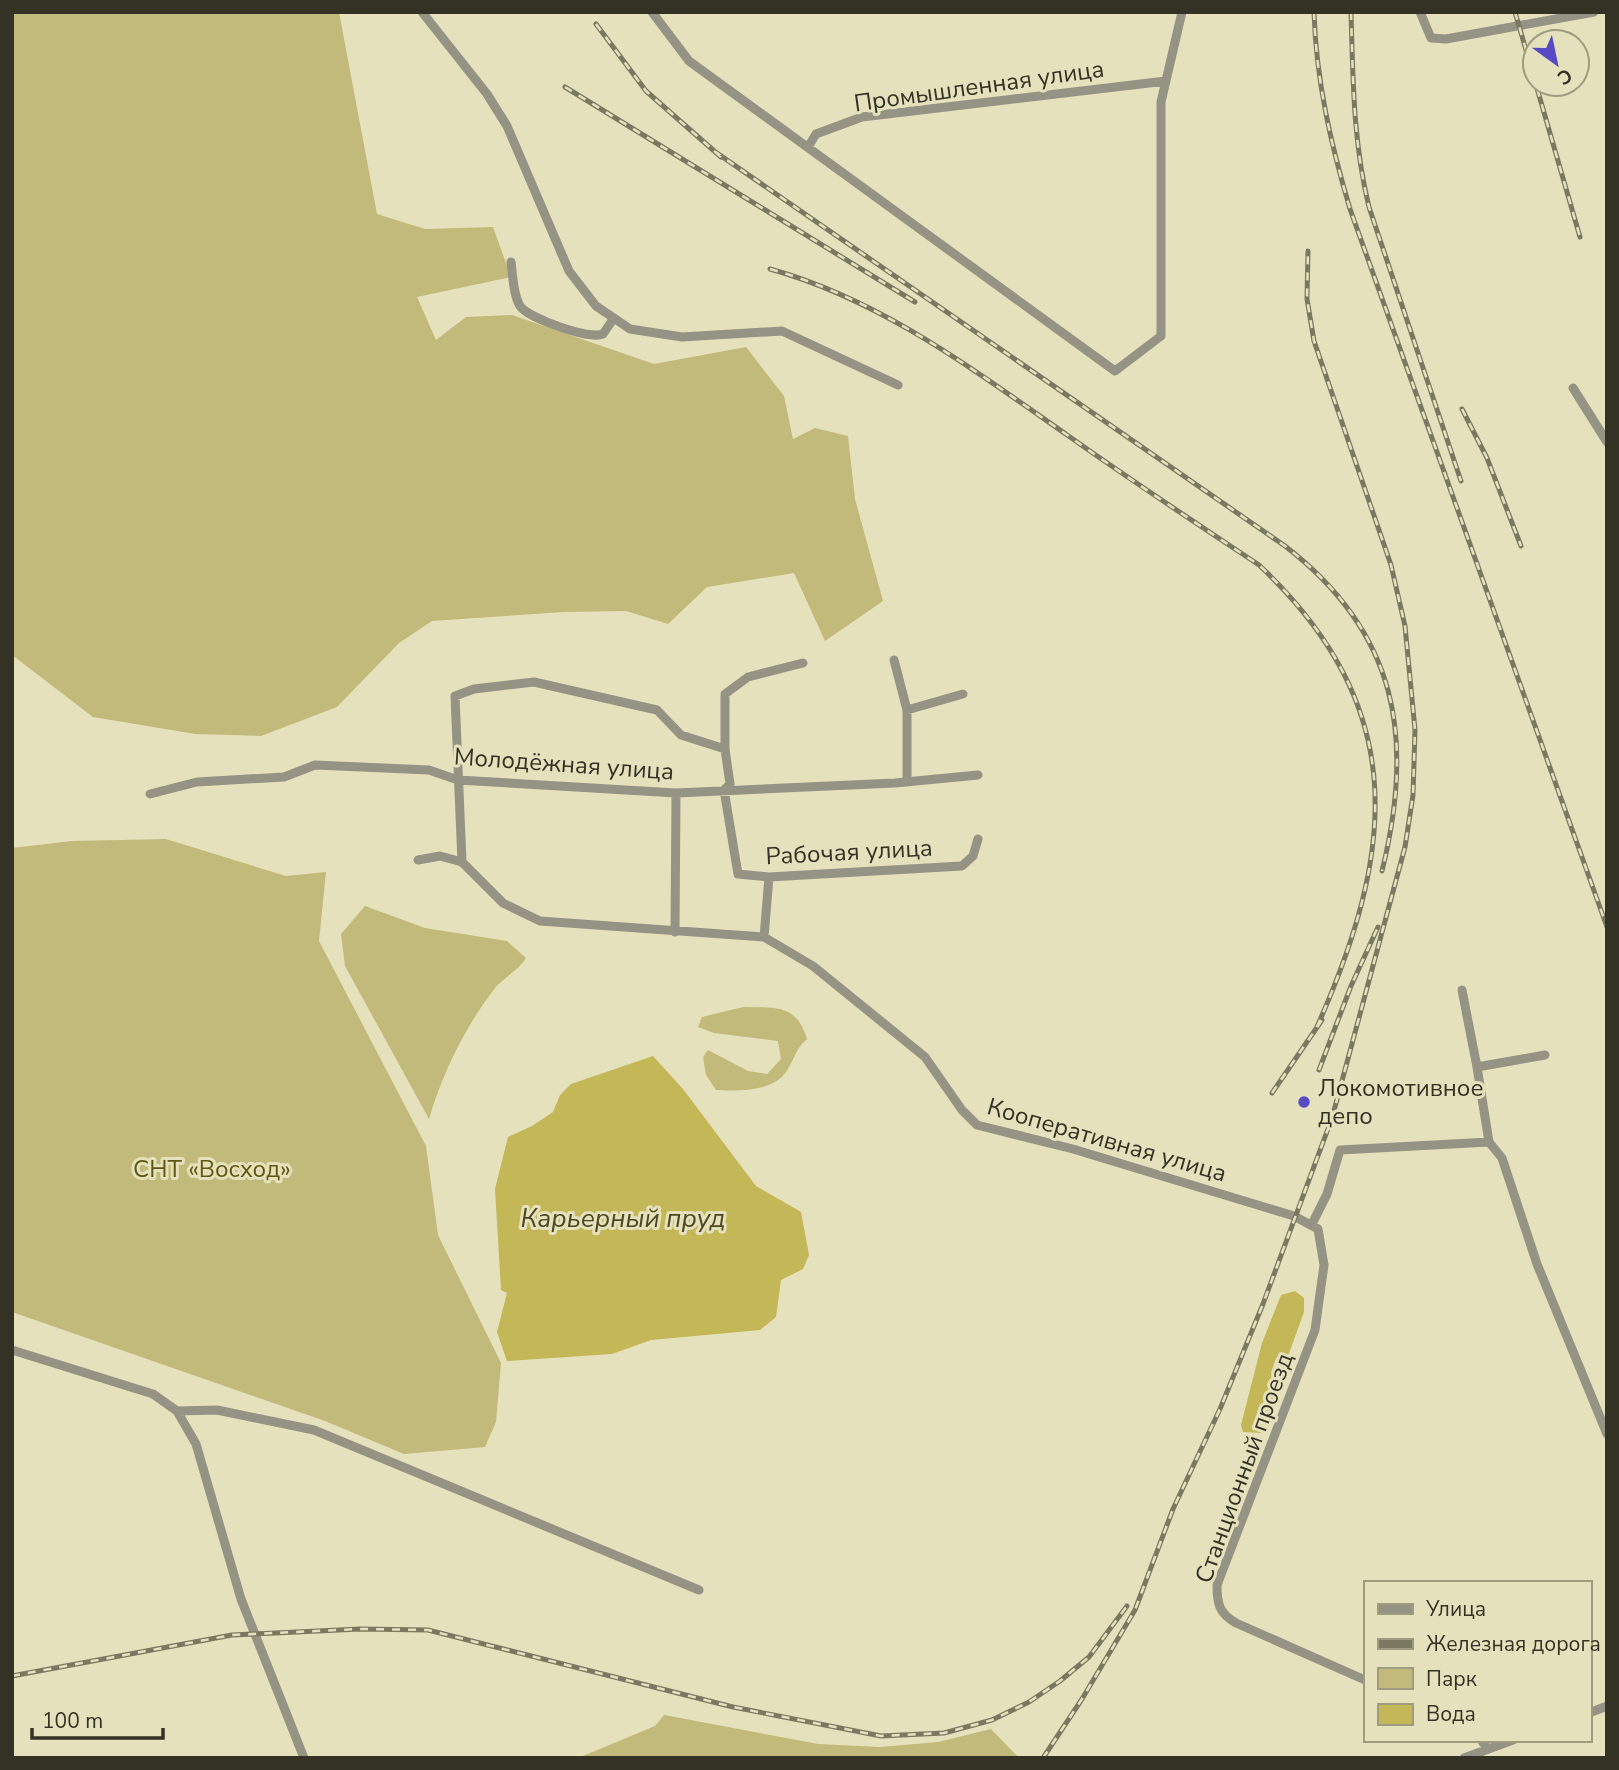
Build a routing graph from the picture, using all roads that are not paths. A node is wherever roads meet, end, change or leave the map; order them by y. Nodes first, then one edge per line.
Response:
1 (422, 12) edge
2 (652, 12) edge
3 (1182, 12) edge
4 (1420, 12) edge
5 (1594, 12) edge
6 (1166, 81) junction
7 (808, 147) junction
8 (511, 262) dead end
9 (614, 318) junction
10 (898, 385) dead end
11 (1573, 388) dead end
12 (1607, 442) edge
13 (894, 660) dead end
14 (803, 663) dead end
15 (963, 694) dead end
16 (906, 710) junction
17 (725, 748) junction
18 (978, 775) dead end
19 (458, 780) junction
20 (907, 780) junction
21 (724, 790) junction
22 (676, 793) junction
23 (150, 794) dead end
24 (978, 839) dead end
25 (418, 860) dead end
26 (463, 862) junction
27 (769, 877) junction
28 (675, 932) junction
29 (764, 937) junction
30 (1462, 990) dead end
31 (1545, 1055) dead end
32 (1477, 1067) junction
33 (1489, 1142) junction
34 (1312, 1224) junction
35 (12, 1350) edge
36 (177, 1411) junction
37 (1607, 1434) edge
38 (699, 1590) dead end
39 (1364, 1680) edge
40 (1483, 1742) edge
41 (1507, 1742) edge
42 (1488, 1749) junction
43 (304, 1758) edge
44 (1464, 1758) edge

1 - 9 street
2 - 7 street
3 - 6 street
4 - 5 street
6 - 7 street, Промышленная улица
6 - 7 street
8 - 9 street
9 - 10 street
11 - 12 street
13 - 16 street
14 - 17 street
15 - 16 street
16 - 20 street
17 - 19 street
17 - 21 street
18 - 20 street, Молодёжная улица
19 - 22 street, Молодёжная улица
19 - 23 street, Молодёжная улица
19 - 26 street
20 - 21 street, Молодёжная улица
21 - 22 street, Молодёжная улица
21 - 27 street, Рабочая улица
22 - 28 street
24 - 27 street, Рабочая улица
25 - 26 street
26 - 28 street, Кооперативная улица
27 - 29 street
28 - 29 street, Кооперативная улица
29 - 34 street, Кооперативная улица
30 - 32 street
31 - 32 street
32 - 33 street
33 - 34 street
33 - 37 street
34 - 39 street, Станционный проезд
35 - 36 street
36 - 38 street
36 - 43 street
40 - 42 street
41 - 42 street
42 - 44 street

